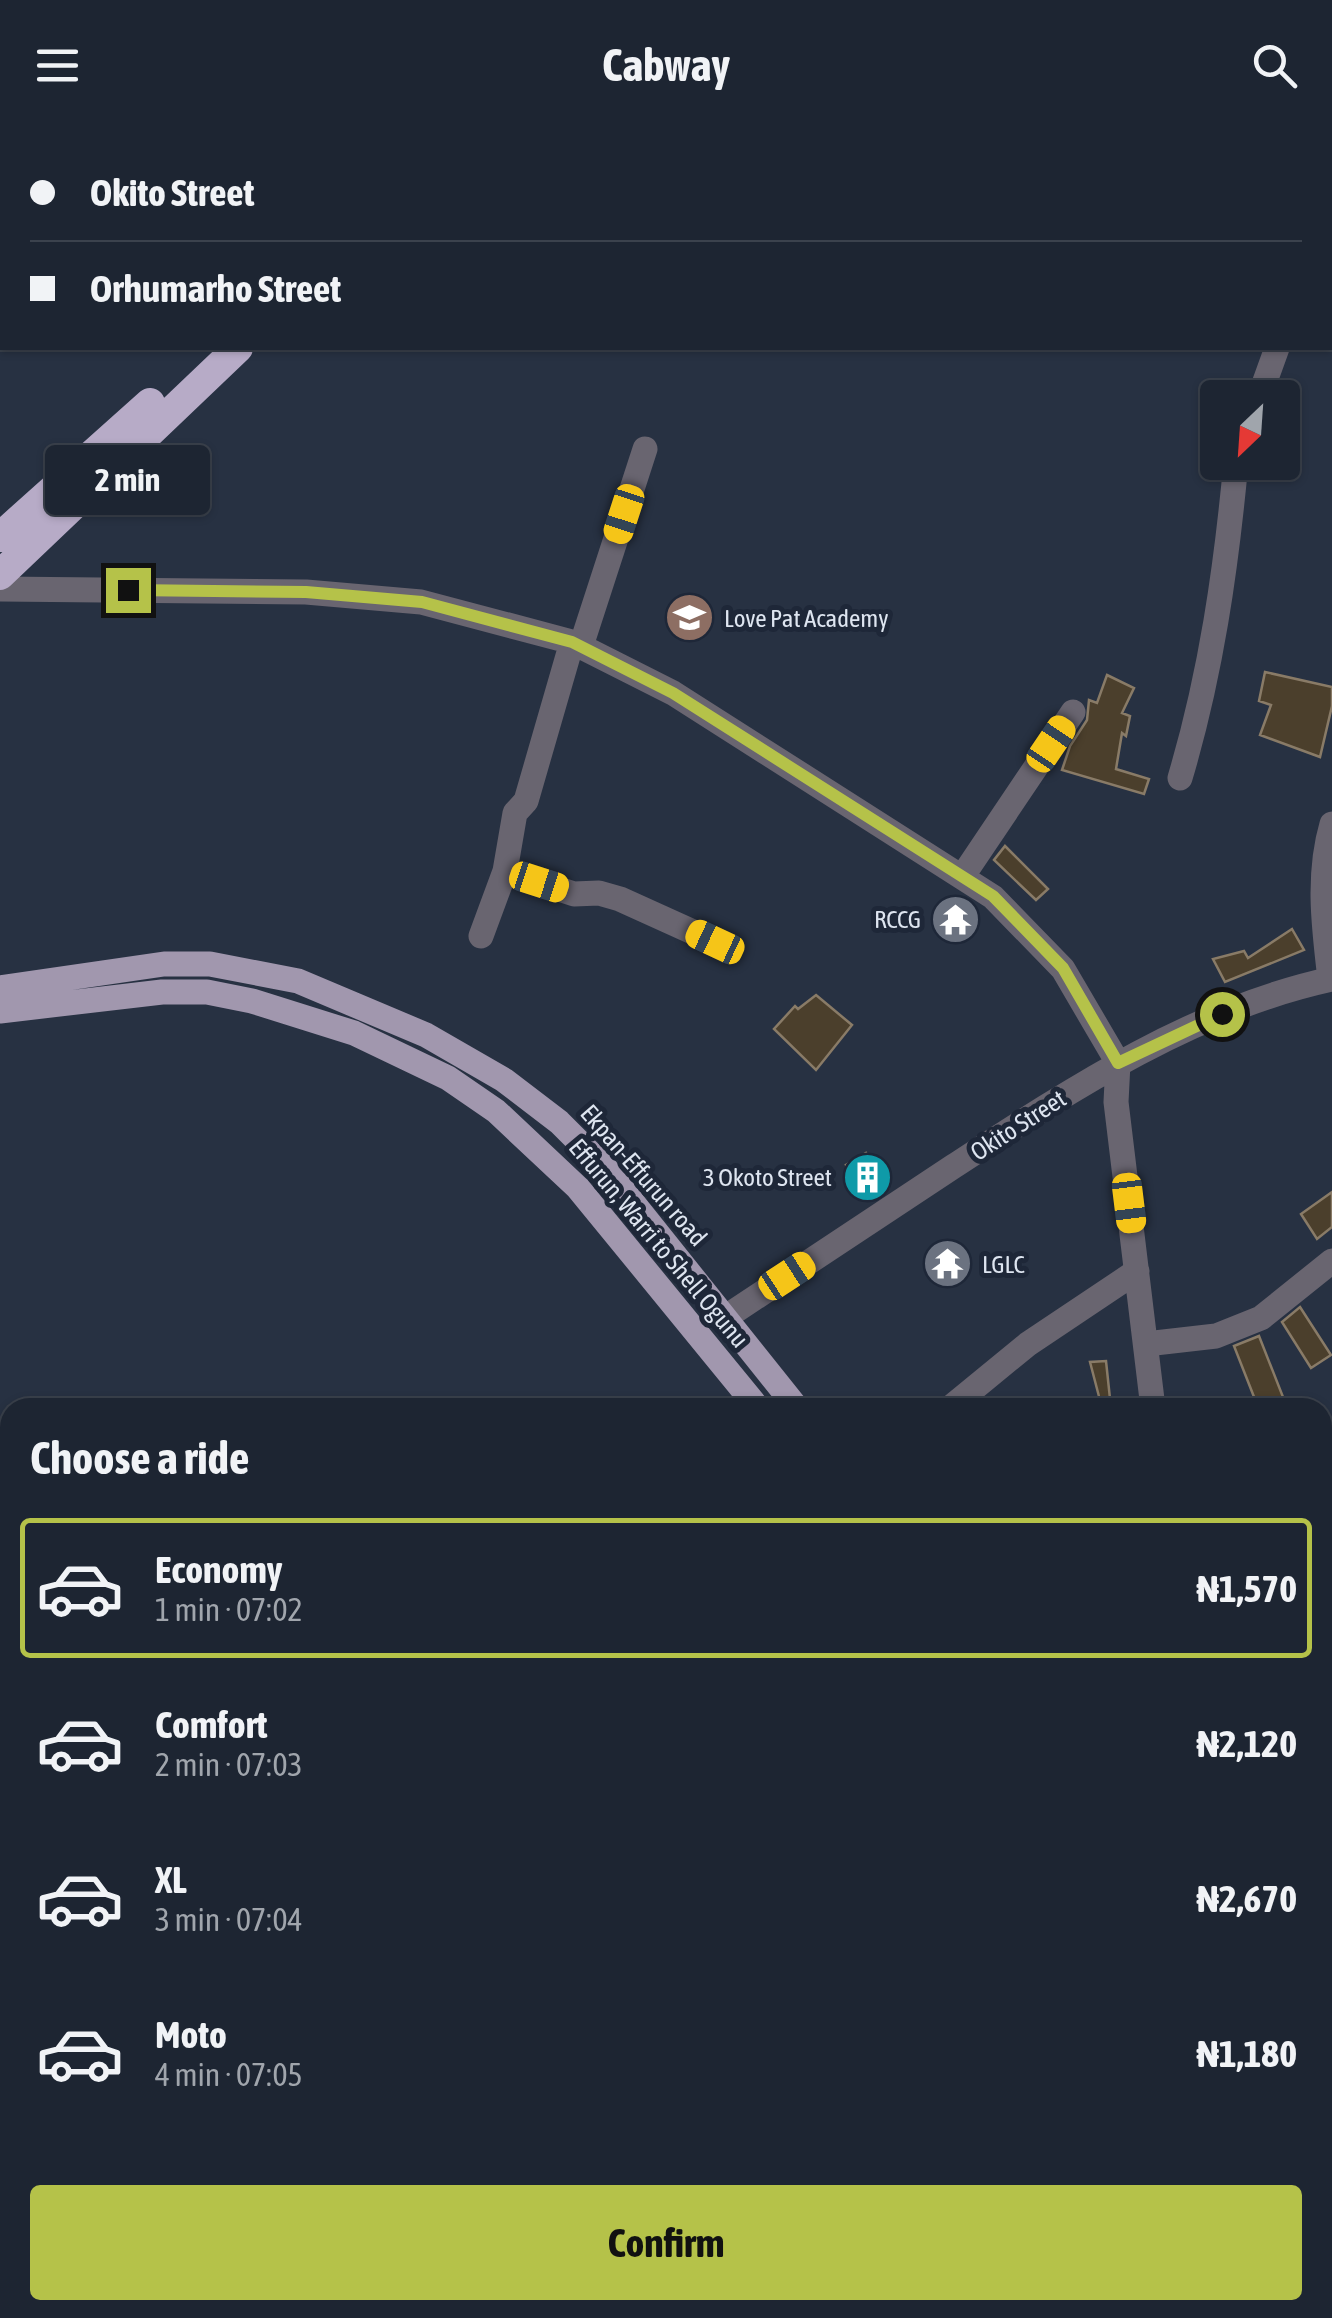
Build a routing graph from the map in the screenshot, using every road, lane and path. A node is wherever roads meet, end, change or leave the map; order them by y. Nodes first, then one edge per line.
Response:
1 (209, 350) edge
2 (236, 350) edge
3 (1276, 350) edge
4 (1265, 380) edge
5 (645, 449) dead end
6 (1234, 480) edge
7 (0, 537) edge
8 (0, 575) edge
9 (0, 589) edge
10 (576, 644) junction
11 (1074, 712) dead end
12 (1180, 778) dead end
13 (1332, 824) edge
14 (505, 871) junction
15 (962, 877) junction
16 (481, 936) dead end
17 (715, 942) dead end
18 (1331, 979) edge
19 (0, 988) edge
20 (0, 1011) edge
21 (1118, 1063) junction
22 (606, 1169) junction
23 (578, 1188) junction
24 (1332, 1262) edge
25 (1137, 1271) junction
26 (726, 1317) junction
27 (1146, 1344) junction
28 (750, 1398) edge
29 (789, 1398) edge
30 (962, 1398) edge
31 (1152, 1398) edge

1 - 7 highway
2 - 8 highway
3 - 4 street
5 - 10 street
6 - 12 street
9 - 10 street
10 - 14 street
10 - 15 street
11 - 15 street
13 - 18 street
14 - 16 street
14 - 17 street
15 - 21 street
18 - 21 street, Okito Street
19 - 22 main road, Ekpan-Effurun road
20 - 23 main road, Effurun, Warri to Shell Ogunu
21 - 25 street
21 - 26 street, Okito Street
22 - 23 main road
22 - 26 main road, Ekpan-Effurun road
23 - 28 main road, Effurun, Warri to Shell Ogunu
24 - 27 street
25 - 27 street
25 - 30 street
26 - 29 main road, Ekpan-Effurun road
27 - 31 street

